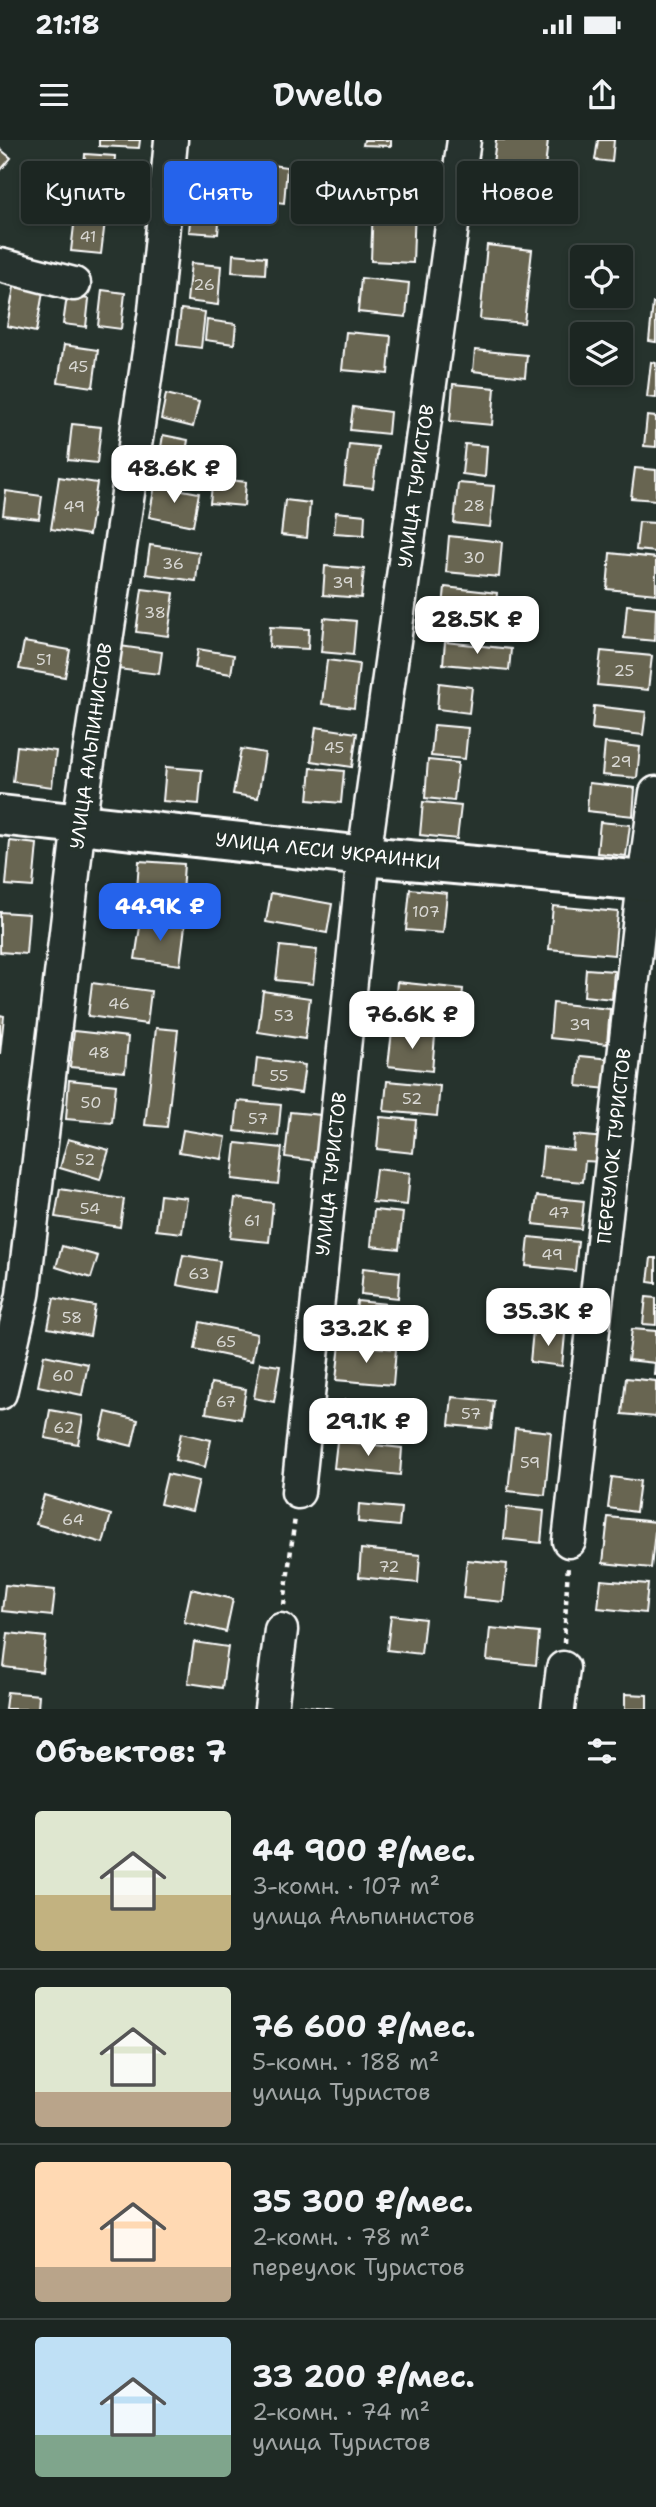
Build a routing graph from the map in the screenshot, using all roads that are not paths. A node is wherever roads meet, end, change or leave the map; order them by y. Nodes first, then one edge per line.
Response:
1 (171, 140) edge
2 (464, 140) edge
3 (0, 265) edge
4 (74, 284) dead end
5 (656, 793) edge
6 (0, 815) edge
7 (79, 823) junction
8 (364, 856) junction
9 (650, 882) edge
10 (0, 1393) edge
11 (298, 1492) road end
12 (569, 1541) road end
13 (281, 1630) road end
14 (563, 1668) road end
15 (271, 1709) edge
16 (558, 1709) edge

1 - 7 street, УЛИЦА АЛЬПИНИСТОВ
2 - 8 street, УЛИЦА ТУРИСТОВ
3 - 4 street
5 - 9 street, ПЕРЕУЛОК ТУРИСТОВ
6 - 7 main road, УЛИЦА ЛЕСИ УКРАИНКИ
7 - 8 main road, УЛИЦА ЛЕСИ УКРАИНКИ
7 - 10 street, УЛИЦА АЛЬПИНИСТОВ
8 - 9 main road, УЛИЦА ЛЕСИ УКРАИНКИ
8 - 11 street, УЛИЦА ТУРИСТОВ
9 - 12 street, ПЕРЕУЛОК ТУРИСТОВ
13 - 15 street
14 - 16 street

